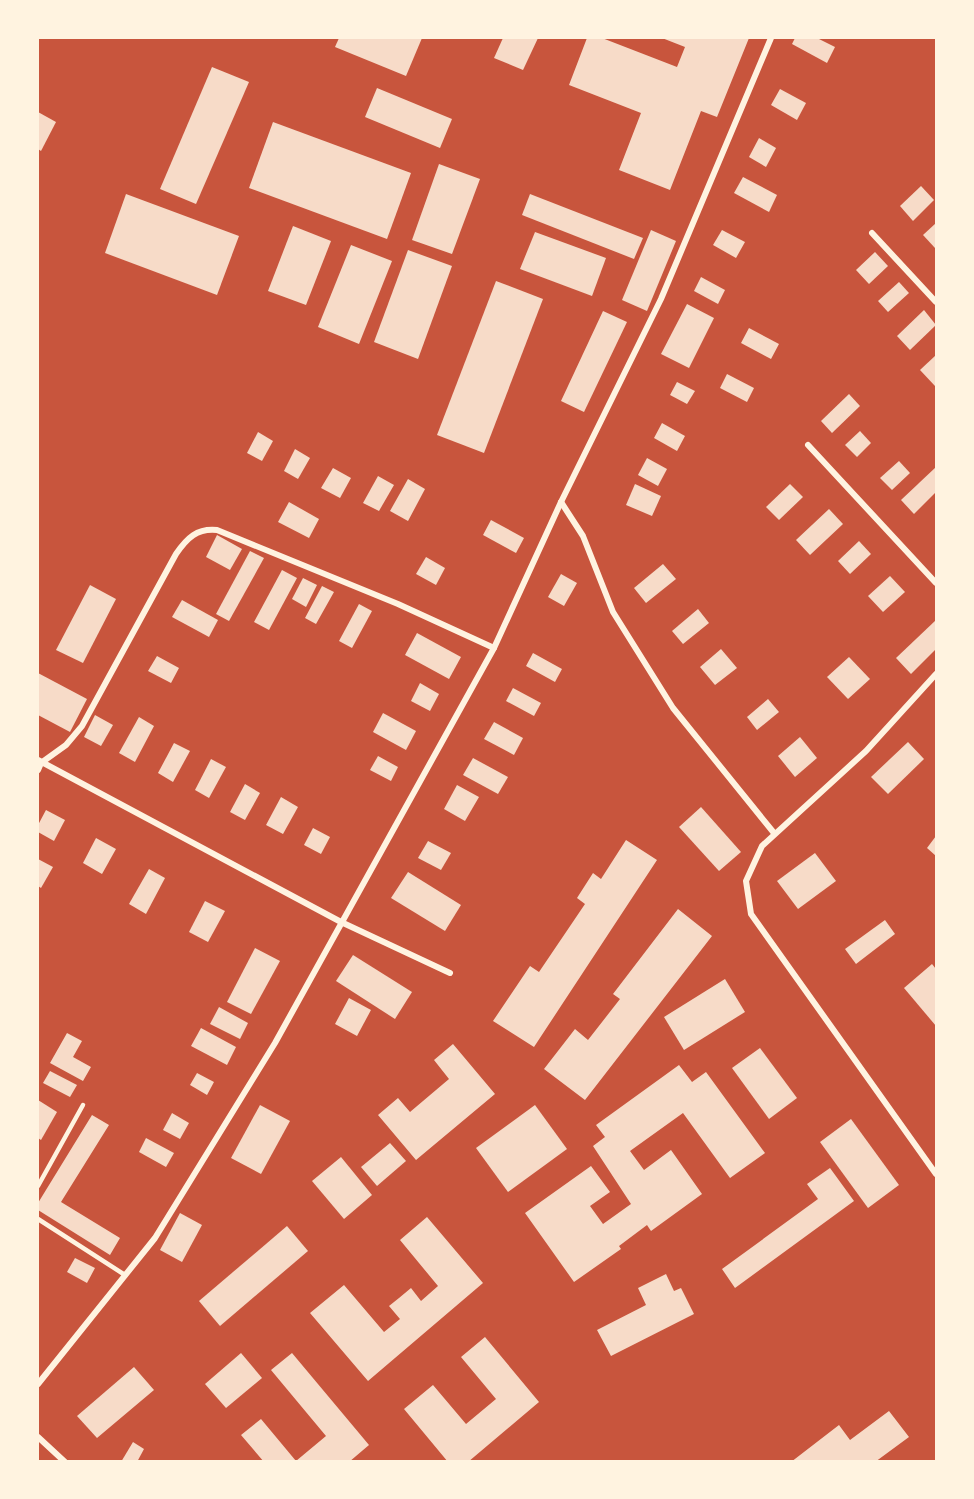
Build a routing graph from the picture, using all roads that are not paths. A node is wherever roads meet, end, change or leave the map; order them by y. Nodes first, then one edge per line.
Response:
1 (771, 38) edge
2 (872, 233) dead end
3 (936, 302) edge
4 (808, 445) dead end
5 (561, 502) junction
6 (936, 583) edge
7 (494, 648) junction
8 (936, 674) edge
9 (39, 762) edge
10 (38, 770) edge
11 (774, 833) junction
12 (341, 922) junction
13 (450, 973) dead end
14 (83, 1105) dead end
15 (936, 1174) edge
16 (38, 1186) edge
17 (38, 1219) edge
18 (125, 1275) junction
19 (38, 1384) edge
20 (38, 1437) edge
21 (65, 1461) edge

1 - 5 street
2 - 3 street
4 - 6 street
5 - 7 street
5 - 11 street
7 - 9 street
7 - 12 street
8 - 11 street
9 - 10 street
9 - 12 street
11 - 15 street
12 - 13 street
12 - 18 street
14 - 16 lane
17 - 18 lane
18 - 19 street
20 - 21 street

